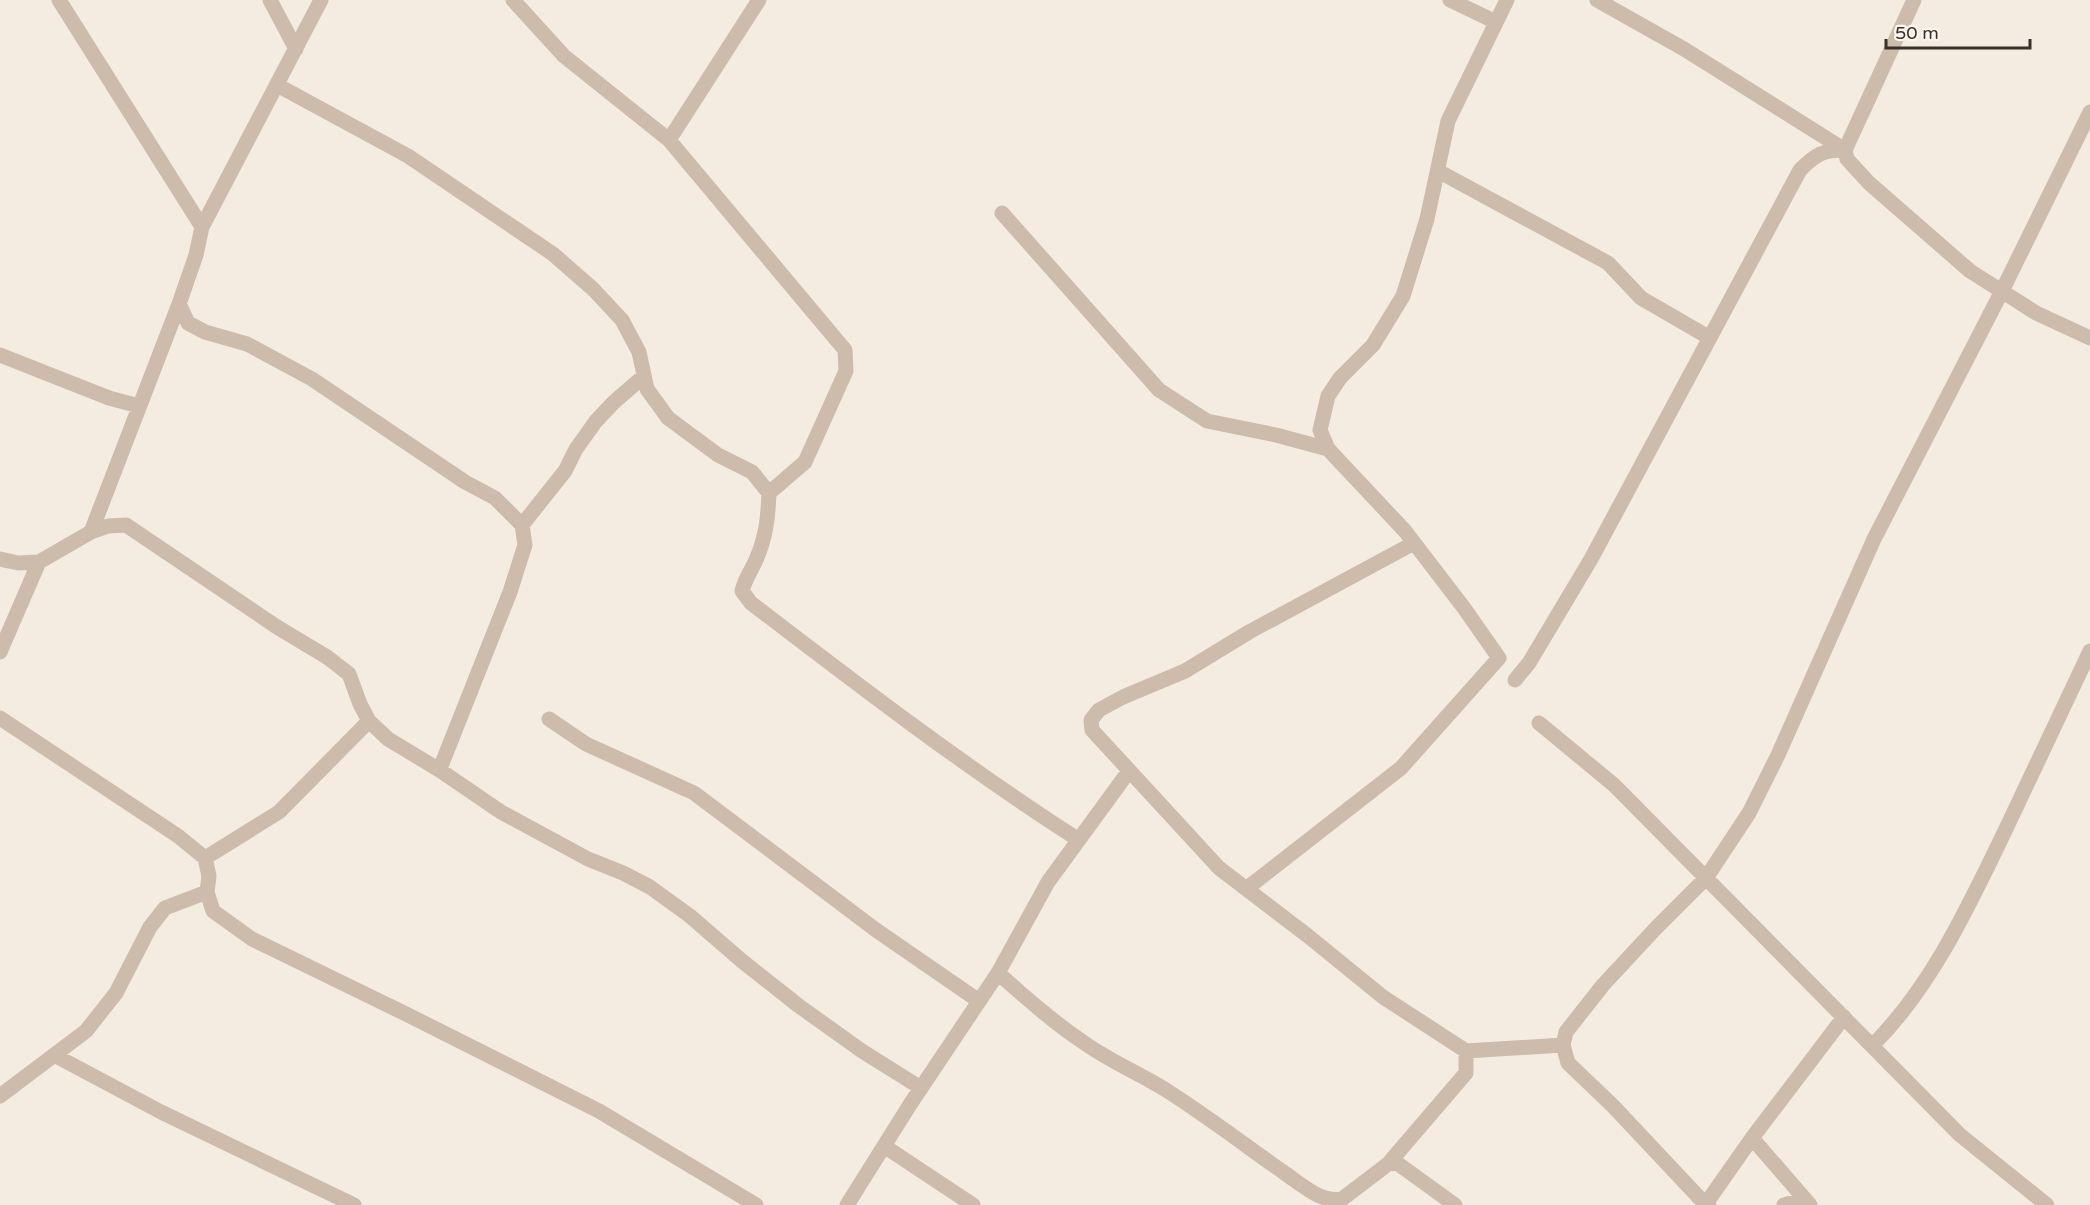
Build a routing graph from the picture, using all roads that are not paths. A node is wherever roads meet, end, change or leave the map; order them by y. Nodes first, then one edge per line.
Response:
1 (59, 0) edge
2 (270, 0) edge
3 (321, 0) edge
4 (513, 0) edge
5 (759, 0) edge
6 (1450, 0) edge
7 (1507, 0) edge
8 (1596, 0) edge
9 (1914, 0) edge
10 (1496, 22) junction
11 (296, 49) junction
12 (277, 85) junction
13 (2090, 112) edge
14 (669, 140) junction
15 (1845, 150) junction
16 (1438, 171) junction
17 (1002, 213) dead end
18 (202, 227) junction
19 (2002, 291) junction
20 (179, 304) junction
21 (1710, 338) junction
22 (2090, 338) edge
23 (0, 355) edge
24 (644, 376) junction
25 (139, 406) junction
26 (1328, 449) junction
27 (769, 493) junction
28 (522, 525) junction
29 (91, 532) junction
30 (1414, 543) junction
31 (0, 559) edge
32 (39, 562) junction
33 (2090, 651) edge
34 (0, 652) edge
35 (1515, 680) dead end
36 (0, 718) edge
37 (549, 719) dead end
38 (369, 722) junction
39 (1539, 723) dead end
40 (441, 771) junction
41 (1129, 771) junction
42 (1080, 840) junction
43 (205, 858) junction
44 (1706, 878) junction
45 (1246, 889) junction
46 (207, 892) junction
47 (998, 973) junction
48 (979, 1001) junction
49 (1844, 1017) junction
50 (1563, 1045) junction
51 (1872, 1046) junction
52 (1466, 1051) junction
53 (54, 1055) junction
54 (921, 1088) junction
55 (0, 1096) edge
56 (1752, 1138) junction
57 (884, 1146) junction
58 (1388, 1164) junction
59 (1807, 1202) edge
60 (354, 1205) edge
61 (756, 1205) edge
62 (847, 1205) edge
63 (973, 1205) edge
64 (1455, 1205) edge
65 (1706, 1205) edge
66 (1784, 1205) edge
67 (2047, 1205) edge

1 - 18 street
2 - 11 street
3 - 11 street
4 - 14 street
5 - 14 street
6 - 10 street
7 - 10 street
8 - 15 street
9 - 15 street
10 - 16 street
11 - 12 street
12 - 18 street
12 - 24 street
13 - 19 street
14 - 27 street
15 - 19 street
15 - 21 street
16 - 21 street
16 - 26 street
17 - 26 street
18 - 20 street
19 - 22 street
19 - 44 street
20 - 25 street
20 - 28 street
21 - 35 street
23 - 25 street
24 - 27 street
24 - 28 street
25 - 29 street
26 - 30 street
27 - 42 street
28 - 40 street
29 - 32 street
29 - 38 street
30 - 41 street
30 - 45 street
31 - 32 street
32 - 34 street
33 - 51 street
36 - 43 street
37 - 48 street
38 - 40 street
38 - 43 street
39 - 44 street
40 - 54 street
41 - 42 street
41 - 45 street
42 - 47 street
43 - 46 street
44 - 49 street
44 - 50 street
45 - 52 street
46 - 53 street
46 - 61 street
47 - 48 street
47 - 58 street
48 - 54 street
49 - 51 street
49 - 56 street
50 - 52 street
50 - 65 street
51 - 67 street
52 - 58 street
53 - 55 street
53 - 60 street
54 - 57 street
56 - 59 street
56 - 65 street
57 - 62 street
57 - 63 street
58 - 64 street
59 - 66 street

